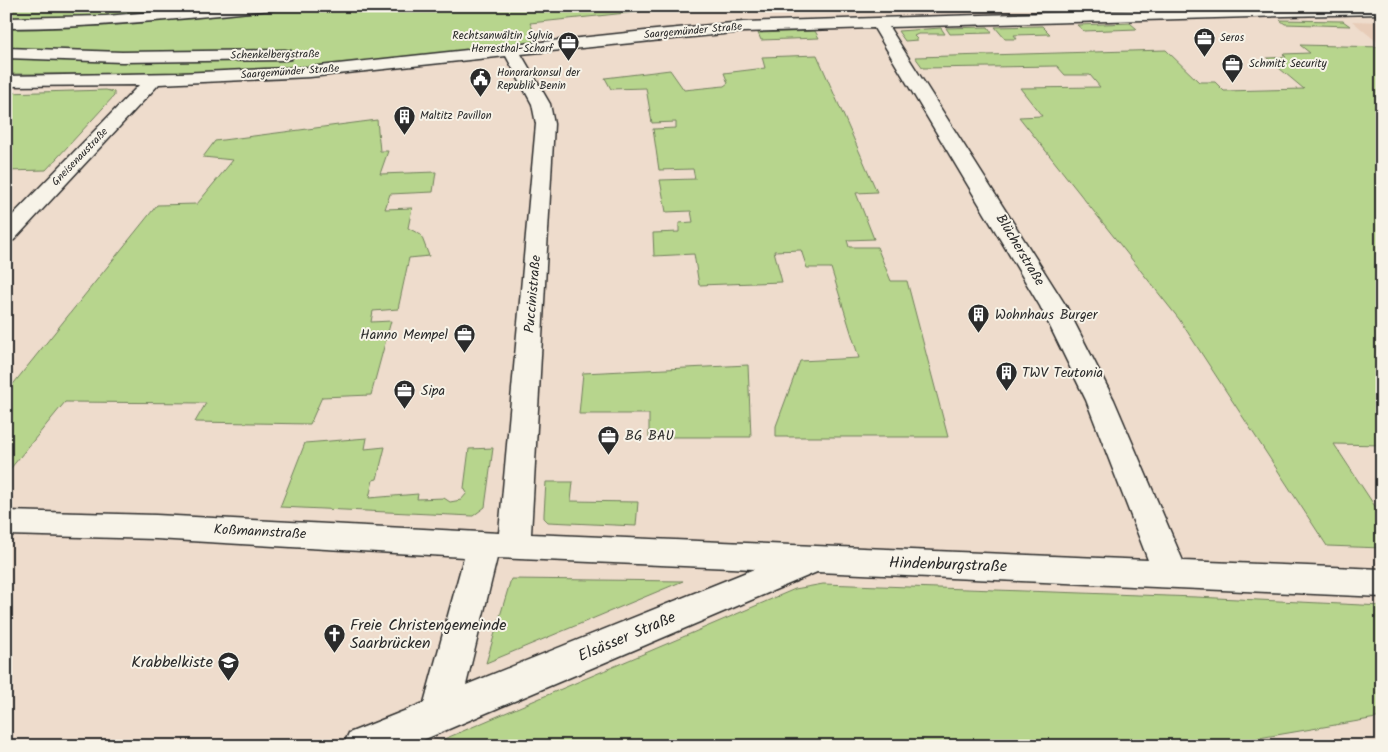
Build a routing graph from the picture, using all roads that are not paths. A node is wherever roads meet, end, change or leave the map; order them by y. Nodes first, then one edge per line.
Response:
1 (270, 6) edge
2 (1382, 10) edge
3 (6, 22) edge
4 (878, 22) junction
5 (541, 47) junction
6 (512, 50) junction
7 (355, 52) dead end
8 (6, 53) edge
9 (299, 54) dead end
10 (154, 79) junction
11 (6, 81) edge
12 (6, 235) edge
13 (6, 524) edge
14 (499, 545) junction
15 (813, 559) junction
16 (1171, 574) junction
17 (1382, 583) edge
18 (440, 714) junction
19 (363, 746) edge

1 - 3 street
2 - 4 street, Saargemünder Straße
4 - 5 street, Saargemünder Straße
4 - 16 street, Blücherstraße
5 - 6 street, Saargemünder Straße
5 - 7 street
6 - 10 street, Saargemünder Straße
6 - 14 street, Puccinistraße
8 - 9 street, Schenkelbergstraße
10 - 11 street, Saargemünder Straße
10 - 12 street, Gneisenaustraße
13 - 14 street, Koßmannstraße
14 - 15 street, Hindenburgstraße
14 - 18 street
15 - 16 street, Hindenburgstraße
15 - 18 street, Elsässer Straße
16 - 17 street, Hindenburgstraße
18 - 19 street, Elsässer Straße

